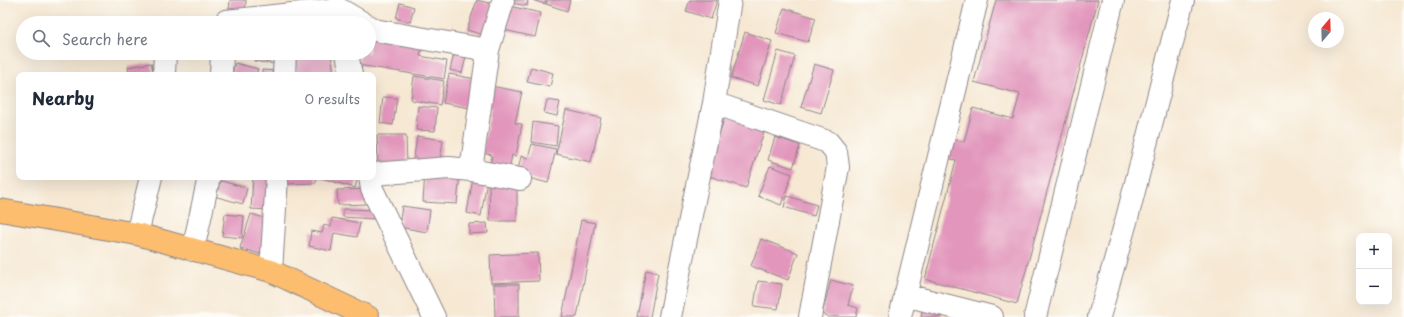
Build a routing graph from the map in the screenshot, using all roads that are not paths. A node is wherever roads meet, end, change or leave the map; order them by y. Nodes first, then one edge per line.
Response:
1 (730, 0) edge
2 (977, 0) edge
3 (1113, 0) edge
4 (1183, 0) edge
5 (503, 1) dead end
6 (339, 11) edge
7 (306, 16) edge
8 (349, 16) edge
9 (376, 30) edge
10 (488, 50) junction
11 (165, 60) edge
12 (222, 60) edge
13 (285, 60) edge
14 (348, 60) edge
15 (164, 72) edge
16 (221, 72) edge
17 (284, 72) edge
18 (350, 72) edge
19 (714, 103) junction
20 (471, 170) junction
21 (376, 174) edge
22 (520, 179) dead end
23 (150, 180) edge
24 (208, 180) edge
25 (277, 180) edge
26 (370, 180) edge
27 (0, 210) edge
28 (137, 234) junction
29 (193, 250) junction
30 (271, 271) junction
31 (905, 294) junction
32 (368, 317) edge
33 (434, 317) edge
34 (670, 317) edge
35 (810, 317) edge
36 (900, 317) edge
37 (992, 317) edge
38 (1035, 317) edge
39 (1099, 317) edge

1 - 19 street
2 - 31 street
3 - 38 street
4 - 39 street
5 - 10 street
6 - 7 street
6 - 8 street
9 - 10 street
10 - 20 street
11 - 15 street
12 - 16 street
13 - 17 street
14 - 18 street
19 - 34 street
19 - 35 street
20 - 21 street
20 - 22 street
23 - 28 street
24 - 29 street
25 - 30 street
26 - 33 street
27 - 28 main road
28 - 29 main road
29 - 30 main road
30 - 32 main road
31 - 36 street
31 - 37 street

